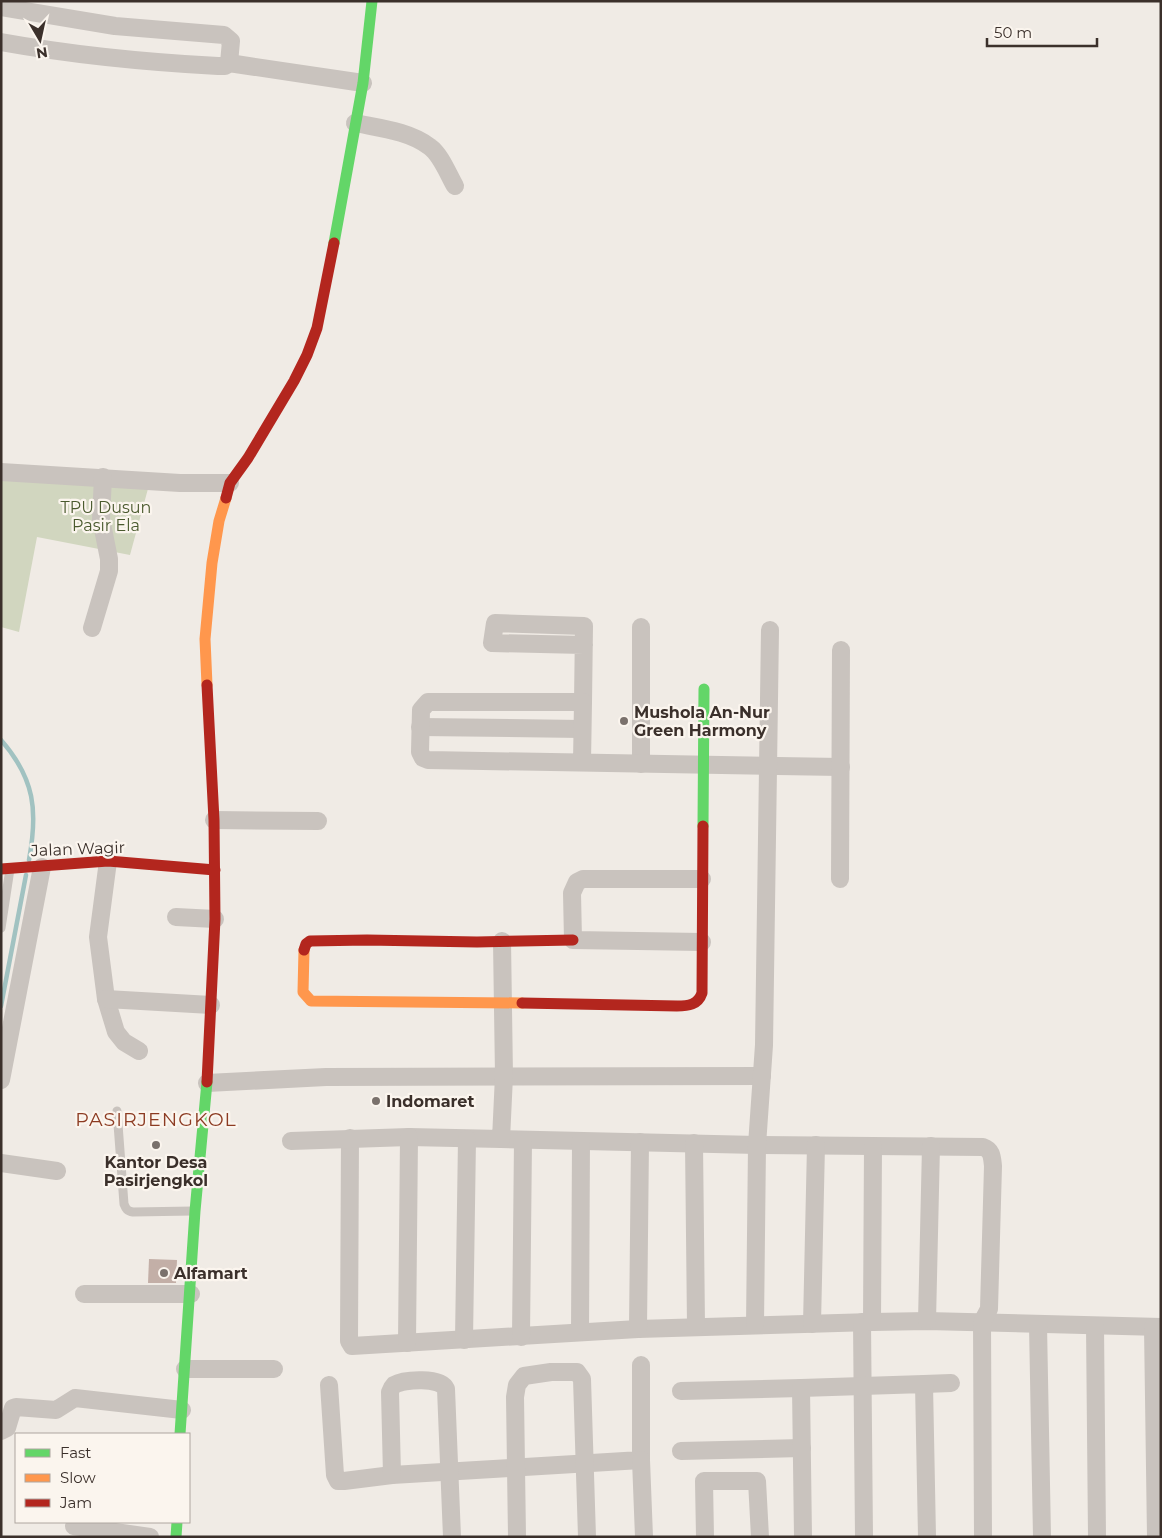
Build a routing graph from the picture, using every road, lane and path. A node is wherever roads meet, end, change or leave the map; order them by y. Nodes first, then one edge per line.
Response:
1 (372, 1) edge
2 (1, 7) edge
3 (1, 42) edge
4 (229, 63) junction
5 (363, 83) junction
6 (356, 123) junction
7 (455, 186) dead end
8 (1, 472) edge
9 (103, 477) junction
10 (230, 484) junction
11 (641, 627) dead end
12 (92, 628) dead end
13 (770, 630) dead end
14 (584, 645) junction
15 (841, 650) dead end
16 (704, 689) dead end
17 (583, 702) junction
18 (420, 727) junction
19 (582, 729) junction
20 (582, 762) junction
21 (641, 764) junction
22 (702, 765) junction
23 (768, 766) junction
24 (841, 767) junction
25 (214, 820) junction
26 (318, 821) dead end
27 (108, 861) junction
28 (39, 867) junction
29 (10, 869) edge
30 (215, 870) junction
31 (702, 879) junction
32 (840, 879) dead end
33 (176, 917) dead end
34 (215, 919) junction
35 (1, 928) edge
36 (573, 940) junction
37 (502, 941) junction
38 (702, 942) junction
39 (106, 999) junction
40 (502, 1003) junction
41 (211, 1005) junction
42 (140, 1051) dead end
43 (504, 1076) junction
44 (762, 1076) junction
45 (1, 1080) edge
46 (207, 1083) junction
47 (117, 1111) dead end
48 (409, 1137) junction
49 (350, 1138) junction
50 (467, 1139) junction
51 (501, 1139) junction
52 (523, 1140) junction
53 (291, 1141) dead end
54 (581, 1141) junction
55 (640, 1142) junction
56 (694, 1143) junction
57 (757, 1145) junction
58 (816, 1145) junction
59 (873, 1146) junction
60 (931, 1146) junction
61 (1, 1164) edge
62 (57, 1171) dead end
63 (195, 1211) junction
64 (84, 1294) dead end
65 (191, 1294) junction
66 (927, 1321) junction
67 (867, 1322) junction
68 (982, 1322) junction
69 (812, 1324) junction
70 (754, 1325) junction
71 (1038, 1325) junction
72 (696, 1326) junction
73 (1095, 1326) junction
74 (1157, 1327) edge
75 (638, 1329) junction
76 (580, 1332) junction
77 (521, 1337) junction
78 (464, 1340) junction
79 (406, 1344) junction
80 (641, 1366) dead end
81 (185, 1369) junction
82 (274, 1370) dead end
83 (951, 1383) dead end
84 (924, 1384) junction
85 (329, 1385) dead end
86 (863, 1386) junction
87 (801, 1388) junction
88 (681, 1391) dead end
89 (182, 1410) junction
90 (1, 1431) edge
91 (180, 1433) edge
92 (802, 1448) junction
93 (682, 1451) dead end
94 (641, 1460) junction
95 (585, 1464) junction
96 (516, 1469) junction
97 (450, 1472) junction
98 (392, 1476) junction
99 (177, 1523) edge
100 (74, 1526) dead end
101 (150, 1537) edge
102 (176, 1537) edge
103 (452, 1537) edge
104 (517, 1537) edge
105 (587, 1537) edge
106 (644, 1537) edge
107 (705, 1537) edge
108 (760, 1537) edge
109 (803, 1537) edge
110 (864, 1537) edge
111 (927, 1537) edge
112 (983, 1537) edge
113 (1042, 1537) edge
114 (1097, 1537) edge
115 (1156, 1537) edge

1 - 5 street
2 - 4 street
3 - 4 street
4 - 5 street
5 - 6 street
6 - 7 street
6 - 10 street
8 - 9 street
9 - 10 street
9 - 12 street
10 - 25 street
11 - 21 street
13 - 23 street
14 - 14 street
14 - 17 street
15 - 24 street
16 - 22 street
17 - 18 street
17 - 19 street
18 - 19 street
18 - 20 street
19 - 20 street
20 - 21 street
21 - 22 street
22 - 23 street
22 - 31 street
23 - 24 street
23 - 44 street
24 - 32 street
25 - 26 street
25 - 30 street
27 - 28 street, Jalan Wagir
27 - 30 street, Jalan Wagir
27 - 39 street
28 - 29 street, Jalan Wagir
28 - 45 street
29 - 35 lane
30 - 34 street
31 - 36 street
31 - 38 street
33 - 34 street
34 - 41 street
36 - 37 street
36 - 38 street
37 - 40 street
37 - 40 street
38 - 40 street
39 - 41 street
39 - 42 street
40 - 43 street
41 - 46 street
43 - 44 street
43 - 46 street
43 - 51 street
44 - 57 street
46 - 63 street
47 - 63 lane
48 - 49 street
48 - 50 street
48 - 79 street
49 - 53 street
49 - 79 street
50 - 51 street
50 - 78 street
51 - 52 street
52 - 54 street
52 - 77 street
54 - 55 street
54 - 76 street
55 - 56 street
55 - 75 street
56 - 57 street
56 - 72 street
57 - 58 street
57 - 70 street
58 - 59 street
58 - 69 street
59 - 60 street
59 - 67 street
60 - 66 street
60 - 68 street
61 - 62 street
63 - 65 street
64 - 65 street
65 - 81 street
66 - 67 street
66 - 68 street
67 - 69 street
67 - 86 street
68 - 71 street
68 - 112 street
69 - 70 street
70 - 72 street
71 - 73 street
71 - 113 street
72 - 75 street
73 - 74 street
73 - 114 street
74 - 115 street
75 - 76 street
76 - 77 street
77 - 78 street
78 - 79 street
80 - 94 street
81 - 82 street
81 - 89 street
83 - 84 street
84 - 86 street
84 - 111 street
85 - 98 street
86 - 87 street
86 - 110 street
87 - 88 street
87 - 92 street
89 - 90 street
89 - 91 street
92 - 93 street
92 - 109 street
94 - 95 street
94 - 106 street
95 - 96 street
95 - 96 street
95 - 105 street
96 - 97 street
96 - 104 street
97 - 98 street
97 - 98 street
97 - 103 street
99 - 102 street
100 - 101 street
107 - 108 street

